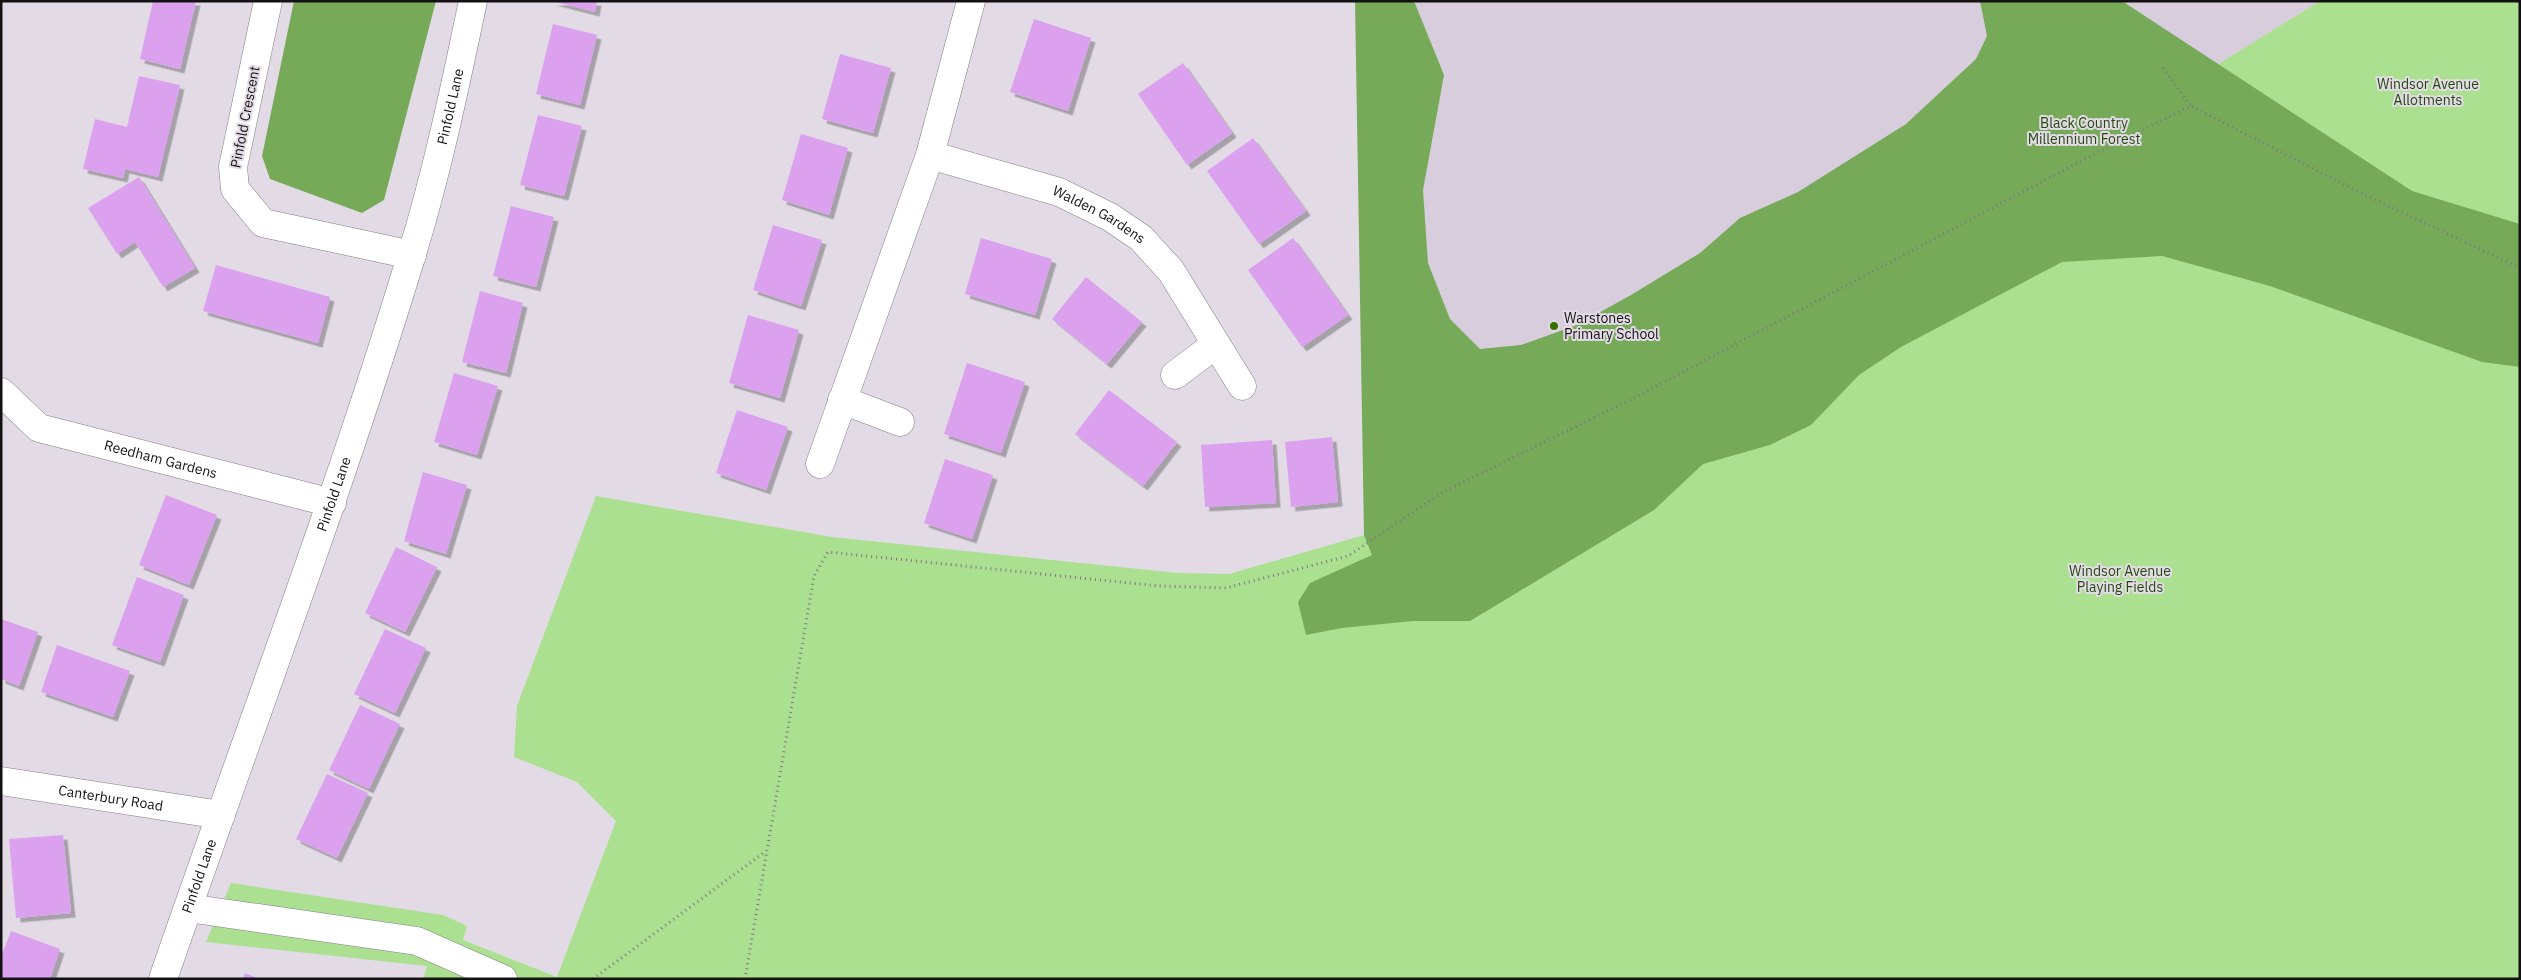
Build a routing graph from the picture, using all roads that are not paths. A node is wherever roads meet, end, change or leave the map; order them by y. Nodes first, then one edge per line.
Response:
1 (268, 1) edge
2 (473, 1) edge
3 (971, 1) edge
4 (930, 155) junction
5 (412, 255) junction
6 (1215, 345) junction
7 (1175, 375) dead end
8 (1242, 386) dead end
9 (1, 392) edge
10 (842, 400) junction
11 (900, 422) dead end
12 (820, 464) dead end
13 (332, 503) junction
14 (1, 781) edge
15 (221, 815) junction
16 (188, 908) junction
17 (163, 979) edge
18 (504, 979) edge

1 - 5 street, Pinfold Crescent
2 - 5 street, Pinfold Lane
3 - 4 street
4 - 6 street, Walden Gardens
4 - 10 street
5 - 13 street, Pinfold Lane
6 - 7 street
6 - 8 street, Walden Gardens
9 - 13 street, Reedham Gardens
10 - 11 street
10 - 12 street
13 - 15 street, Pinfold Lane
14 - 15 street, Canterbury Road
15 - 16 street, Pinfold Lane
16 - 17 street, Pinfold Lane
16 - 18 street

